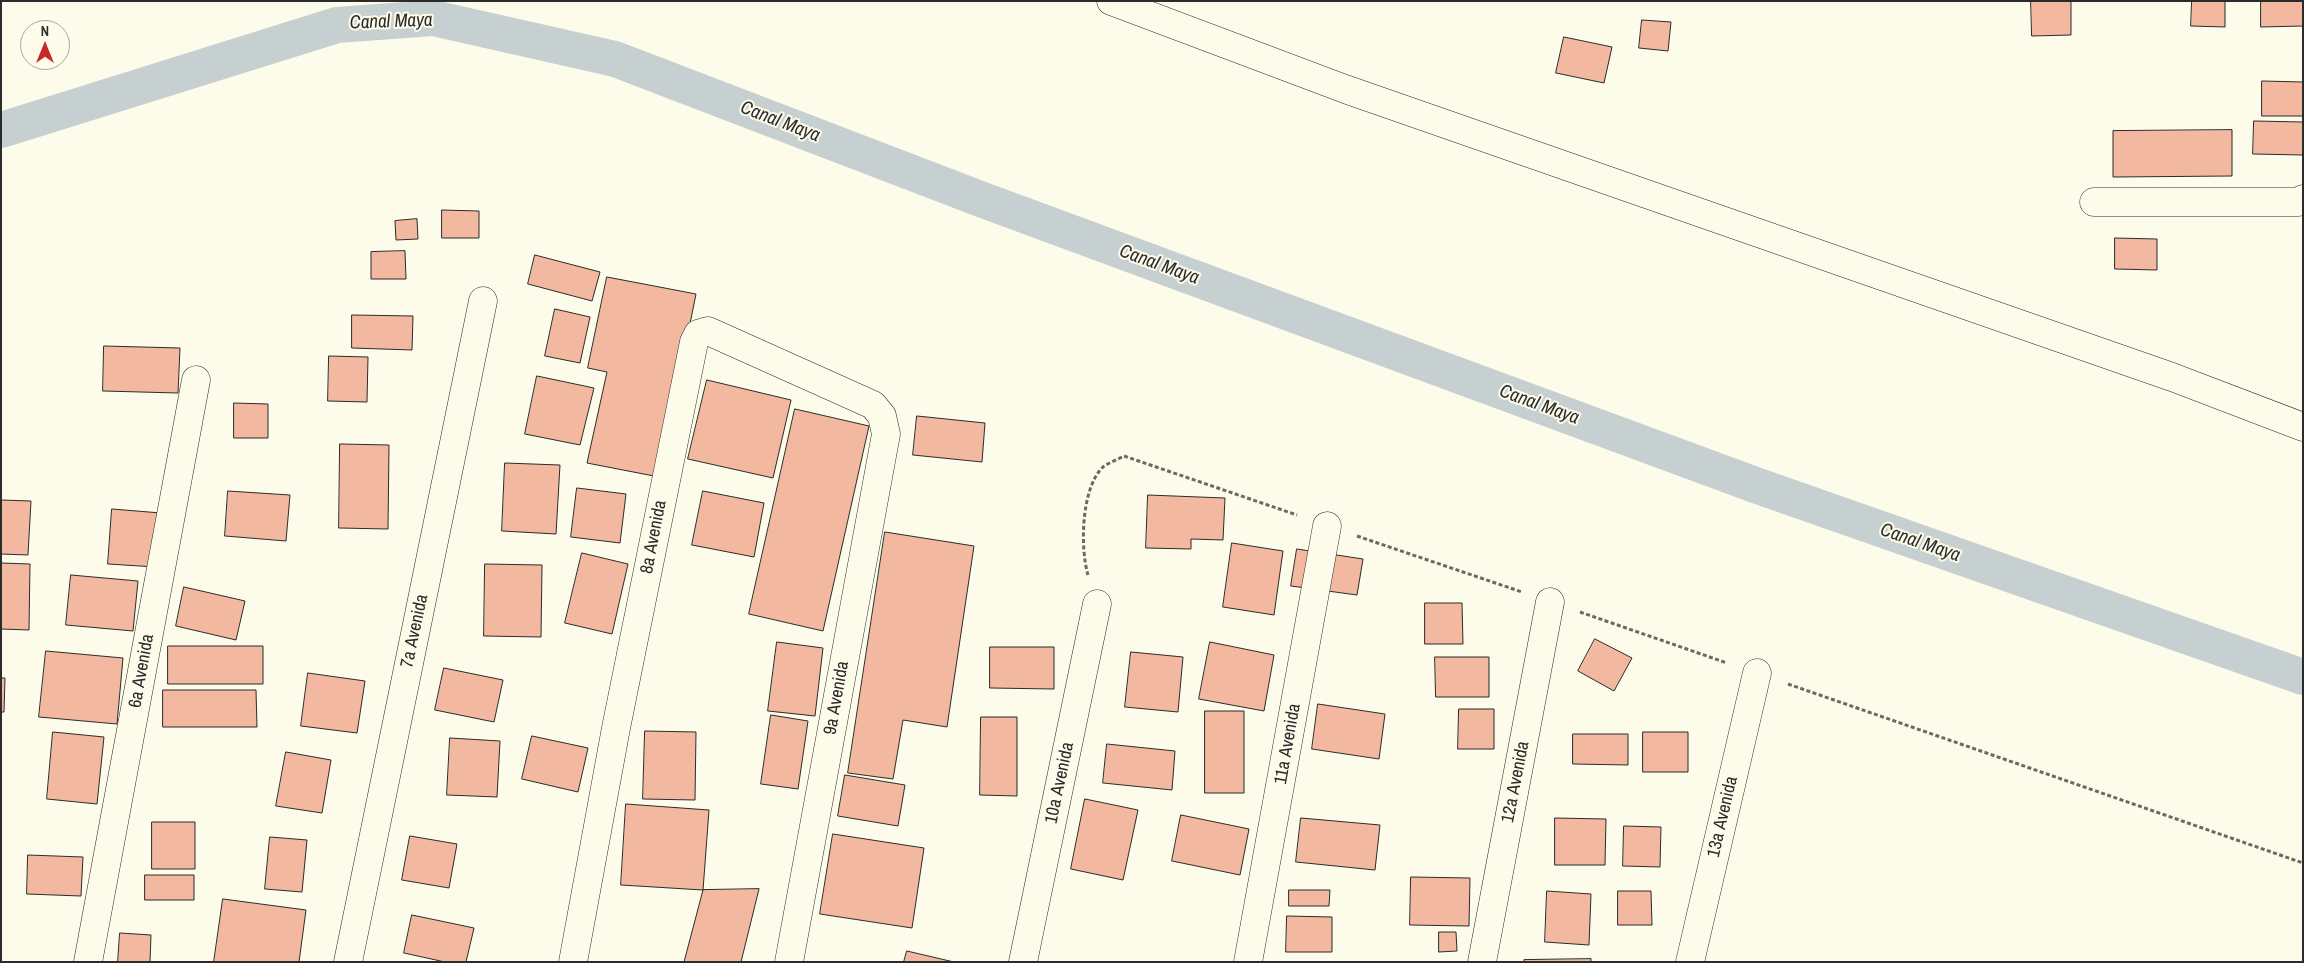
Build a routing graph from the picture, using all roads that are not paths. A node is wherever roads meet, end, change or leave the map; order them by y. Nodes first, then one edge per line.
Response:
1 (1111, 1) edge
2 (2303, 199) edge
3 (2094, 202) dead end
4 (483, 301) dead end
5 (196, 380) dead end
6 (2303, 427) edge
7 (886, 434) joint
8 (1327, 526) road end
9 (1550, 602) road end
10 (1097, 604) road end
11 (1757, 673) road end
12 (88, 962) edge
13 (348, 962) edge
14 (574, 962) edge
15 (789, 962) edge
16 (1023, 962) edge
17 (1248, 962) edge
18 (1482, 962) edge
19 (1690, 962) edge

1 - 6 street
2 - 3 street
4 - 13 street, 7a Avenida
5 - 12 street, 6a Avenida
7 - 14 street, 8a Avenida
7 - 15 street, 9a Avenida
8 - 17 street, 11a Avenida
9 - 18 street, 12a Avenida
10 - 16 street, 10a Avenida
11 - 19 street, 13a Avenida

